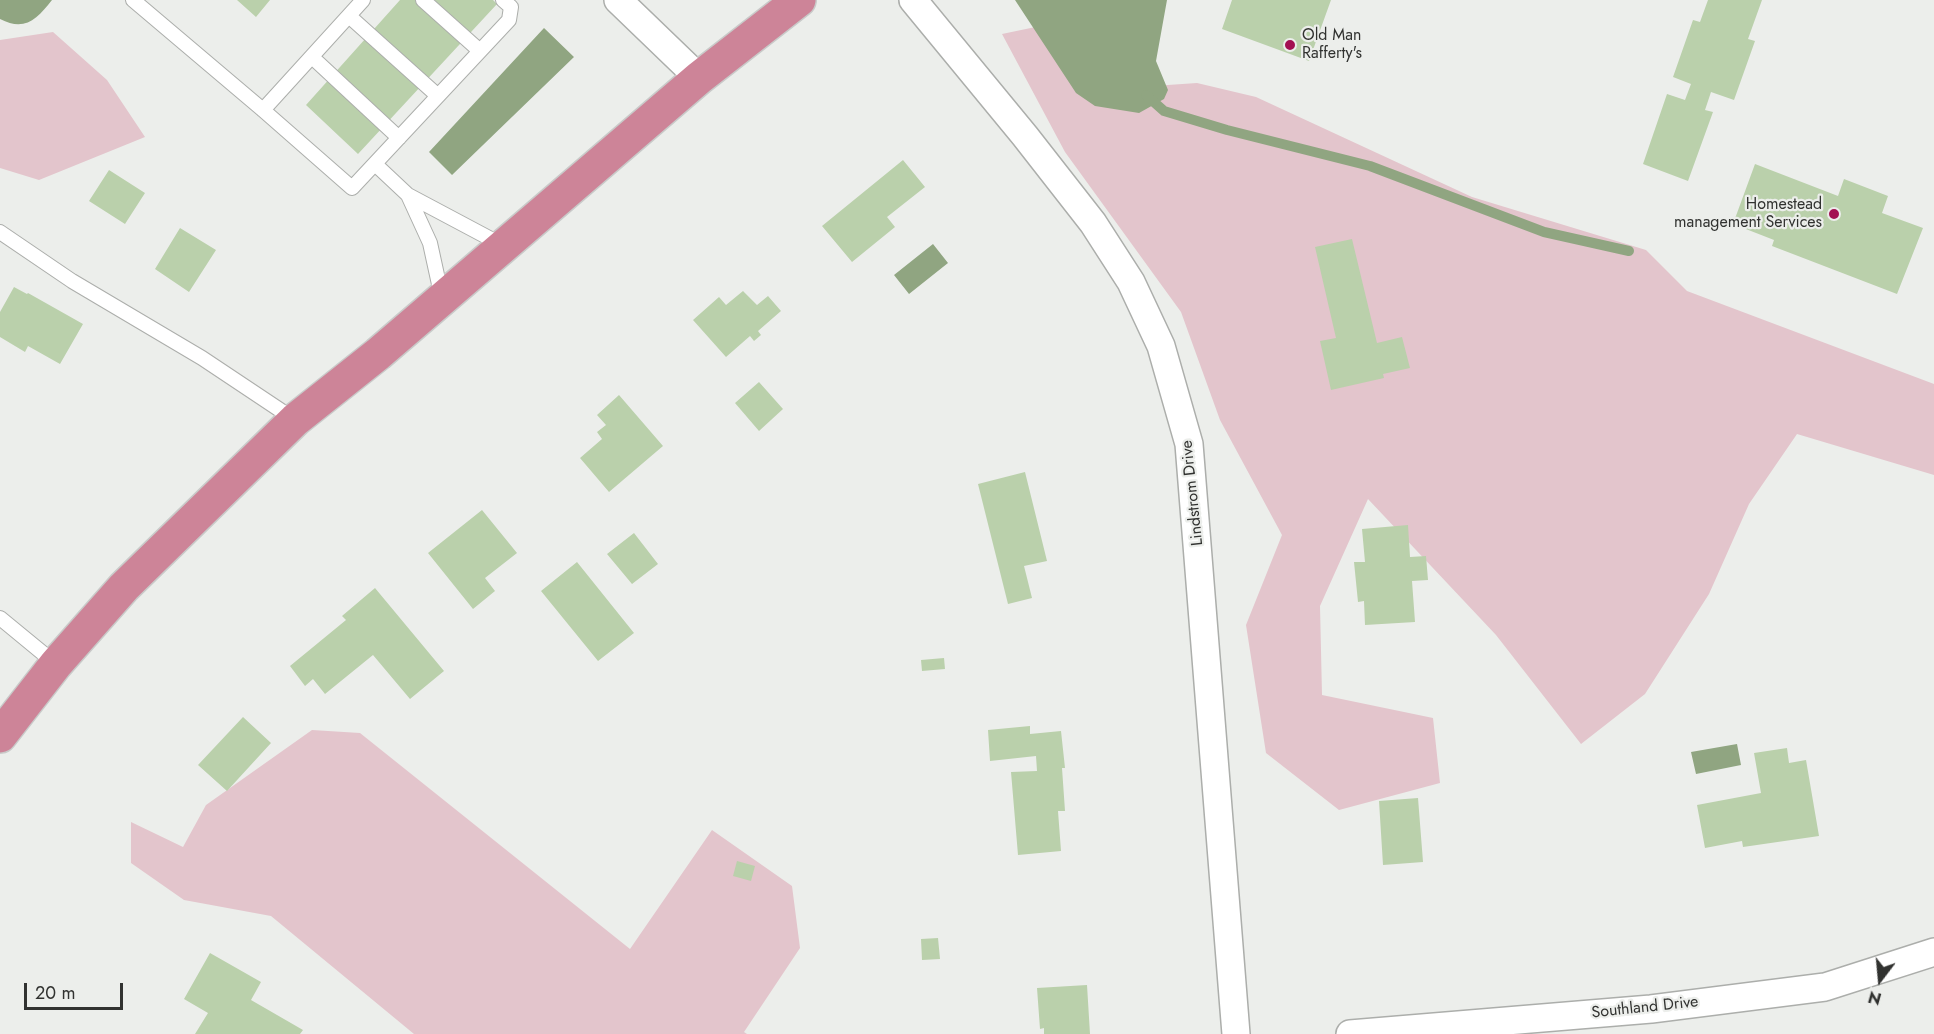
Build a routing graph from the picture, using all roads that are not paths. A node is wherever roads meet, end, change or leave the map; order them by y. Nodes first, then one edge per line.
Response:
1 (133, 0) edge
2 (363, 0) edge
3 (423, 0) edge
4 (503, 0) edge
5 (618, 0) edge
6 (799, 0) edge
7 (913, 0) edge
8 (349, 16) junction
9 (480, 51) junction
10 (312, 57) junction
11 (699, 78) junction
12 (438, 96) junction
13 (263, 110) junction
14 (399, 138) junction
15 (375, 164) junction
16 (408, 195) junction
17 (0, 232) edge
18 (504, 246) junction
19 (442, 298) junction
20 (294, 420) junction
21 (0, 618) edge
22 (56, 664) junction
23 (0, 736) edge
24 (1934, 952) edge
25 (1236, 1034) edge
26 (1350, 1034) edge

1 - 13 lane
2 - 8 lane
3 - 9 lane
4 - 9 lane
5 - 11 street
6 - 11 highway
7 - 25 street, Lindstrom Drive
8 - 10 lane
8 - 12 lane
9 - 12 lane
10 - 13 lane
10 - 14 lane
11 - 18 highway
12 - 14 lane
13 - 15 lane
14 - 15 lane
15 - 16 lane
16 - 18 lane
16 - 19 lane
17 - 20 lane
18 - 19 highway
19 - 20 highway
20 - 22 highway
21 - 22 lane
22 - 23 highway
24 - 26 street, Southland Drive

